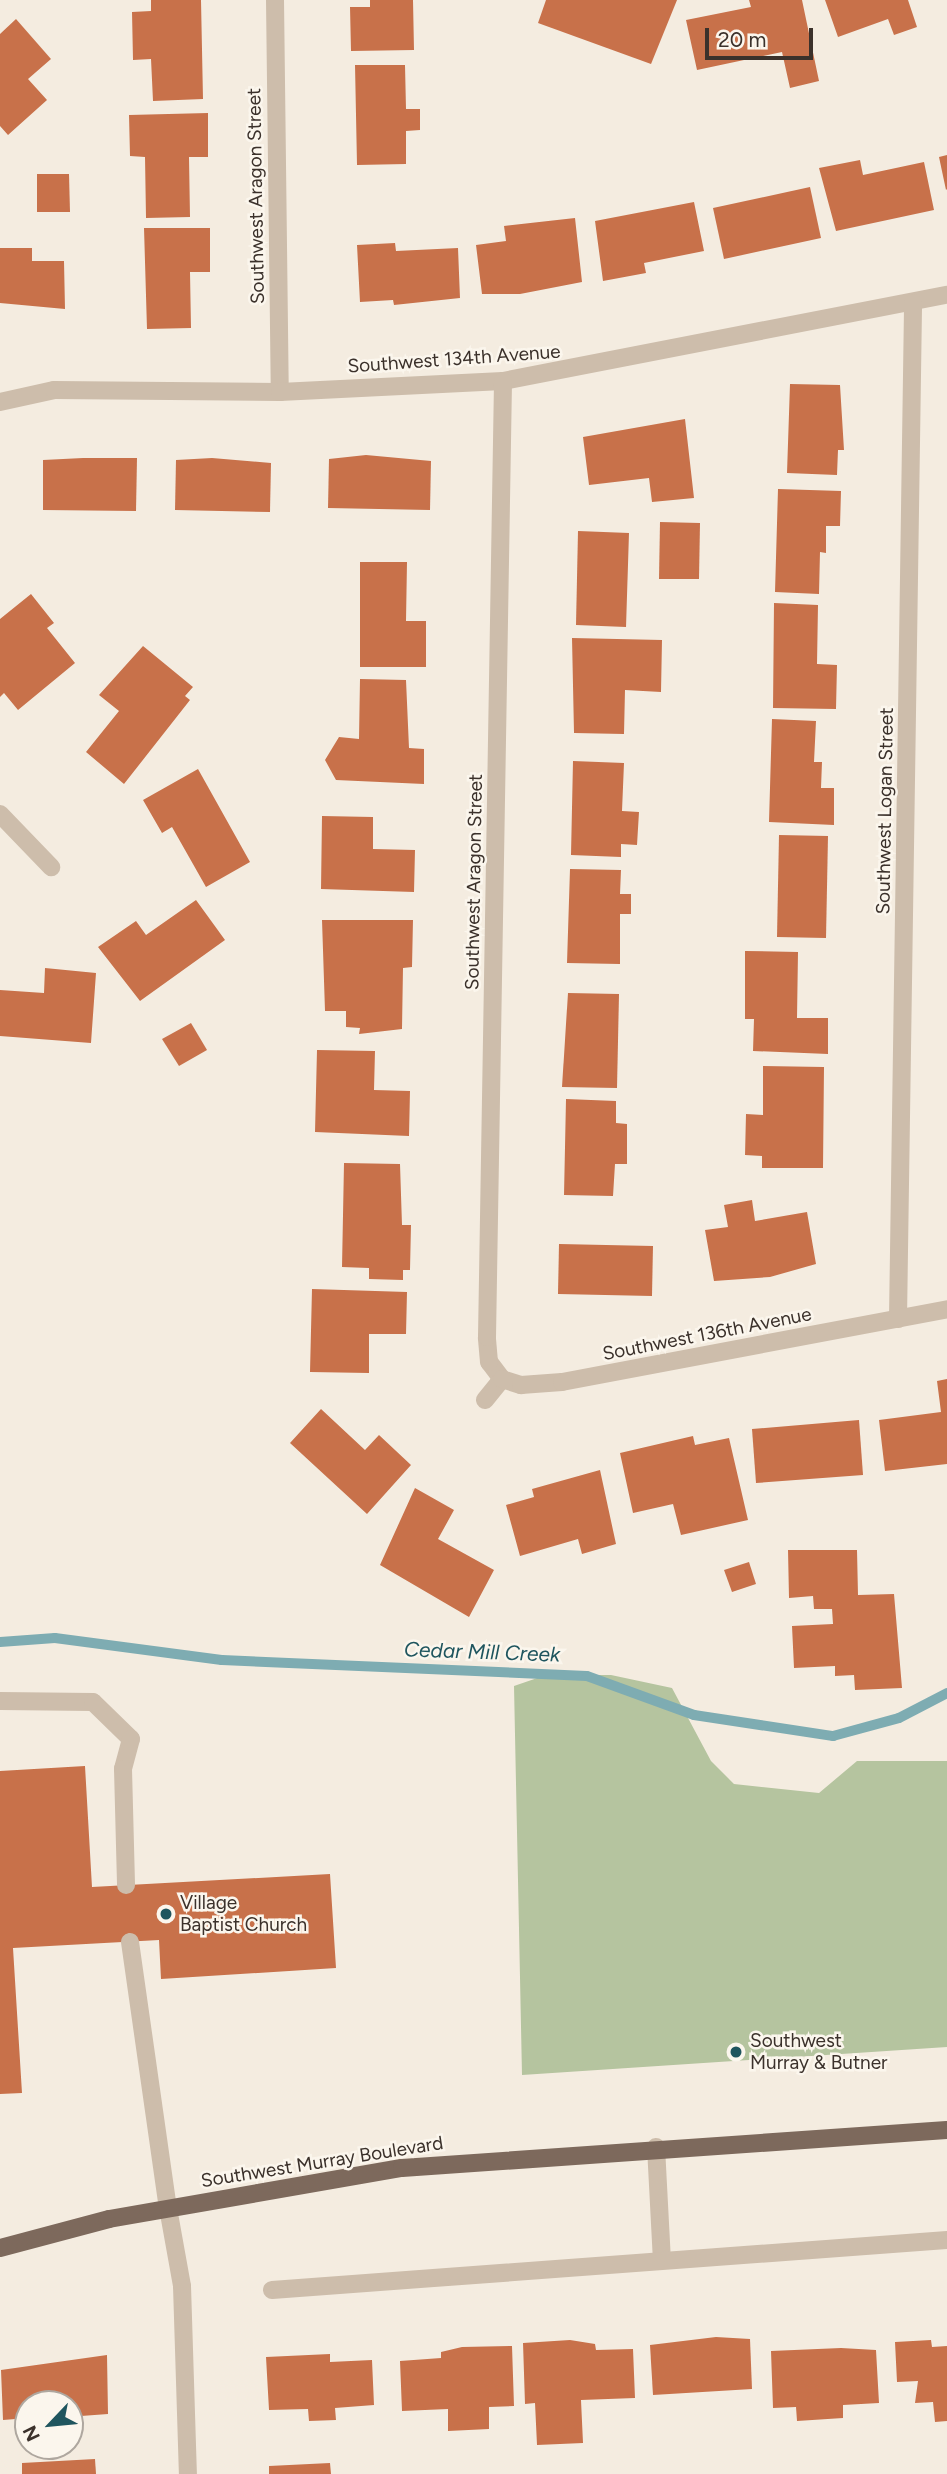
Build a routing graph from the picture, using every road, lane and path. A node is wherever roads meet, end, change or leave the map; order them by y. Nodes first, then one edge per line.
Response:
1 (275, 0) edge
2 (947, 295) edge
3 (913, 303) junction
4 (503, 381) junction
5 (280, 392) junction
6 (0, 402) edge
7 (0, 814) edge
8 (51, 867) dead end
9 (947, 1309) edge
10 (898, 1320) junction
11 (502, 1379) junction
12 (485, 1400) dead end
13 (0, 1701) edge
14 (125, 1885) dead end
15 (130, 1942) dead end
16 (947, 2130) edge
17 (656, 2147) junction
18 (168, 2207) junction
19 (947, 2240) edge
20 (0, 2248) edge
21 (662, 2260) junction
22 (272, 2290) dead end
23 (188, 2474) edge

1 - 5 street, Southwest Aragon Street
2 - 3 street, Southwest 134th Avenue
3 - 4 street, Southwest 134th Avenue
3 - 10 street, Southwest Logan Street
4 - 5 street, Southwest 134th Avenue
4 - 11 street, Southwest Aragon Street
5 - 6 street, Southwest 134th Avenue
7 - 8 street
9 - 10 street, Southwest 136th Avenue
10 - 11 street, Southwest 136th Avenue
11 - 12 street
13 - 14 street
15 - 18 street
16 - 17 main road, Southwest Murray Boulevard
17 - 18 main road, Southwest Murray Boulevard
17 - 21 street
18 - 20 main road, Southwest Murray Boulevard
18 - 23 street
19 - 21 street
21 - 22 street

